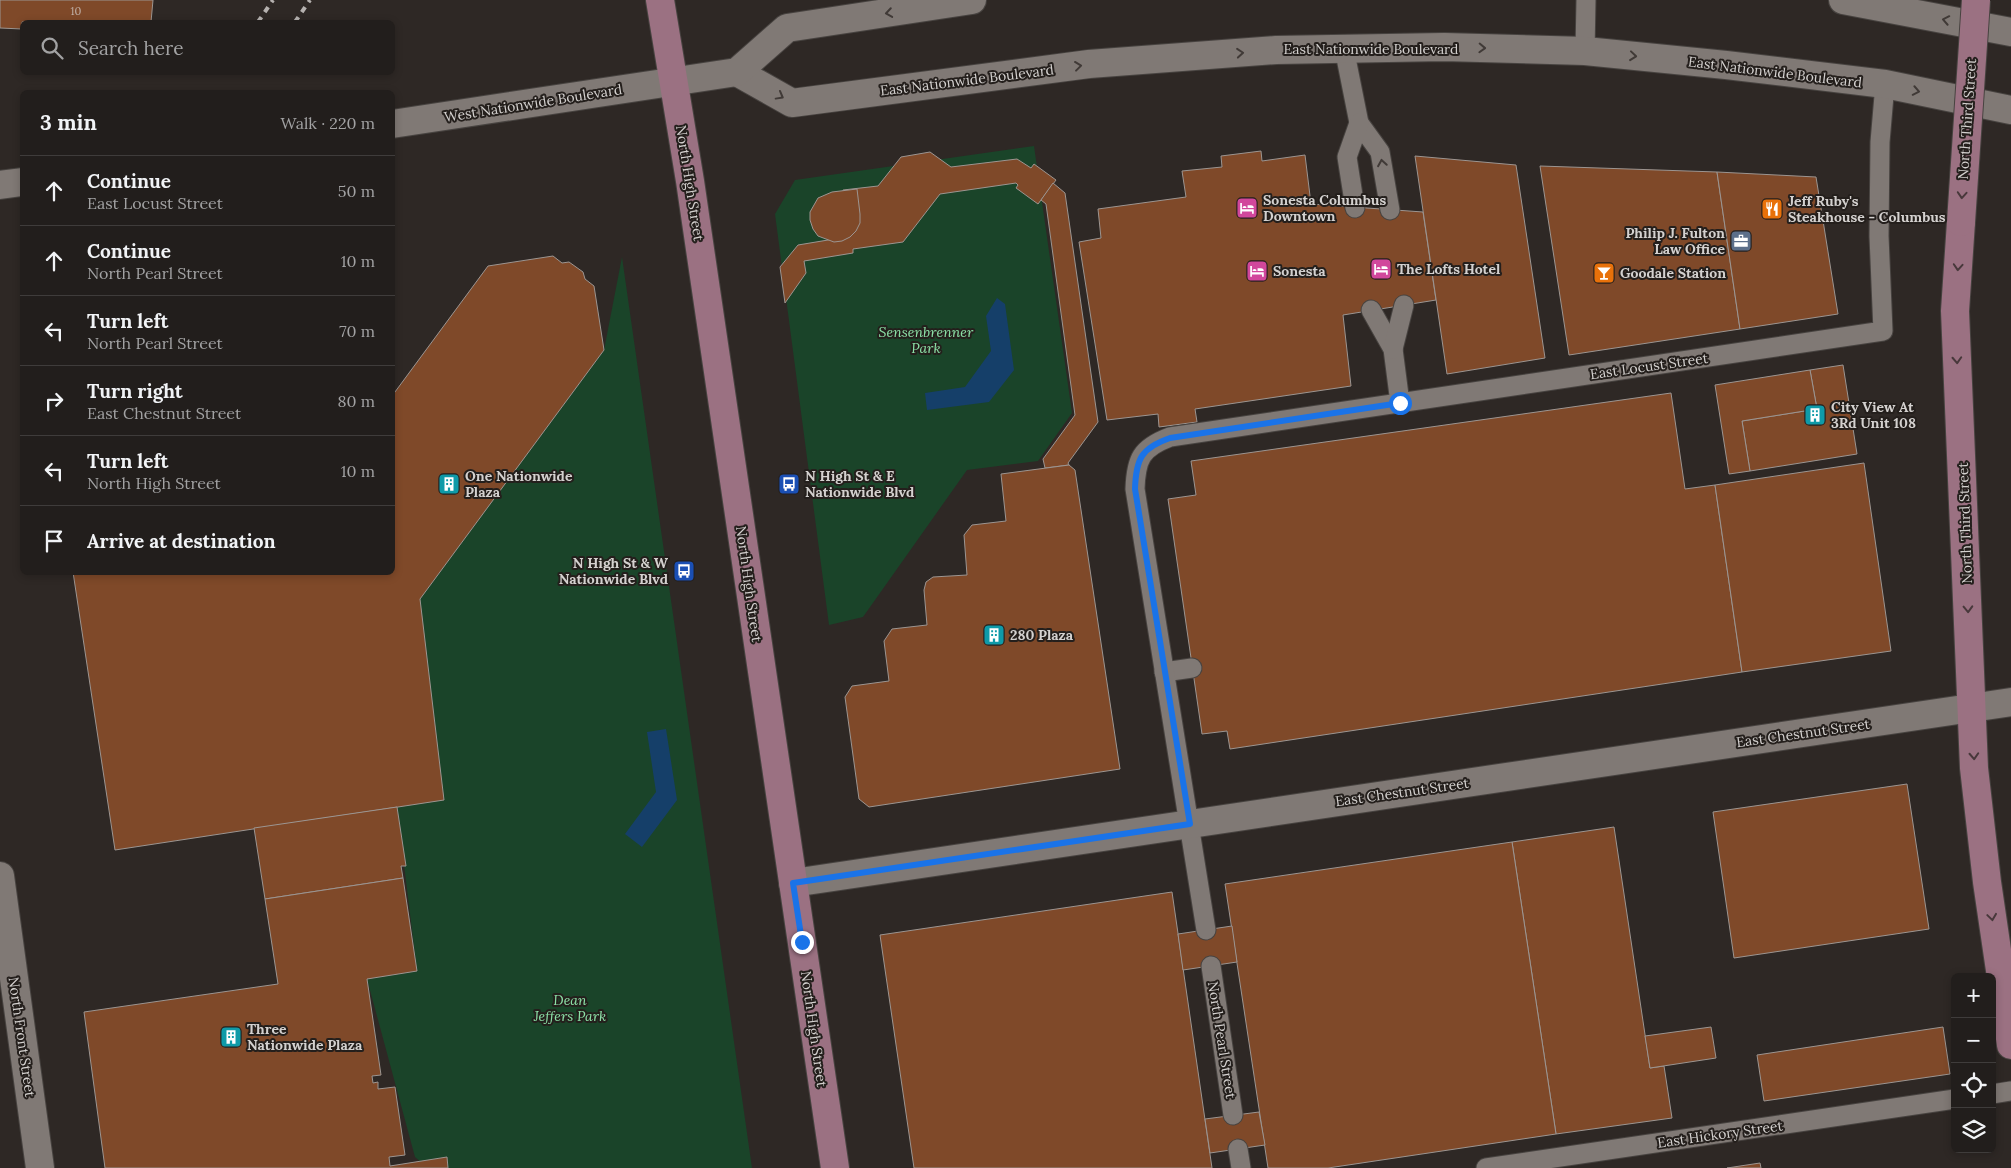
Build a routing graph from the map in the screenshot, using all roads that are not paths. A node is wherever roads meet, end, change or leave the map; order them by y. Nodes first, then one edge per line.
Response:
1 (660, 0) edge
2 (972, 0) edge
3 (1586, 0) edge
4 (1844, 0) edge
5 (1976, 0) edge
6 (2011, 32) edge
7 (1344, 48) junction
8 (1585, 51) junction
9 (738, 72) junction
10 (673, 82) junction
11 (1885, 84) junction
12 (2011, 110) edge
13 (1359, 123) junction
14 (395, 124) edge
15 (20, 182) edge
16 (0, 185) edge
17 (1355, 208) dead end
18 (1390, 210) dead end
19 (1404, 304) dead end
20 (1371, 310) dead end
21 (1393, 349) junction
22 (1400, 403) junction
23 (1192, 668) dead end
24 (1164, 672) junction
25 (2011, 702) edge
26 (1971, 707) junction
27 (1190, 824) junction
28 (0, 876) edge
29 (793, 883) junction
30 (1206, 930) dead end
31 (1211, 966) dead end
32 (2011, 1045) edge
33 (2011, 1091) edge
34 (1996, 1093) edge
35 (1951, 1100) edge
36 (1233, 1115) dead end
37 (1238, 1149) dead end
38 (40, 1168) edge
39 (835, 1168) edge
40 (1241, 1168) edge
41 (1486, 1168) edge

1 - 10 main road, North High Street
2 -> 9 street
3 - 8 lane
6 -> 4 street
5 -> 26 main road, North Third Street, bridge
7 -> 8 street, East Nationwide Boulevard
9 -> 7 street, East Nationwide Boulevard
7 - 13 lane
8 -> 11 street, East Nationwide Boulevard
9 - 10 street
10 - 14 street, West Nationwide Boulevard
10 - 29 main road, North High Street
11 -> 12 street, East Nationwide Boulevard
11 - 22 lane, East Locust Street
13 - 17 lane
18 -> 13 lane
15 - 16 street
19 - 21 lane
20 - 21 lane
21 - 22 lane
22 - 24 lane, East Locust Street
23 - 24 lane
24 - 27 lane
25 - 26 street, East Chestnut Street
26 - 27 street, East Chestnut Street
26 -> 32 main road, North Third Street
27 - 29 street, East Chestnut Street
27 - 30 lane
28 - 38 street, North Front Street
29 - 39 main road, North High Street
31 - 36 lane, North Pearl Street
33 - 34 lane
35 - 41 lane, East Hickory Street
37 - 40 lane

